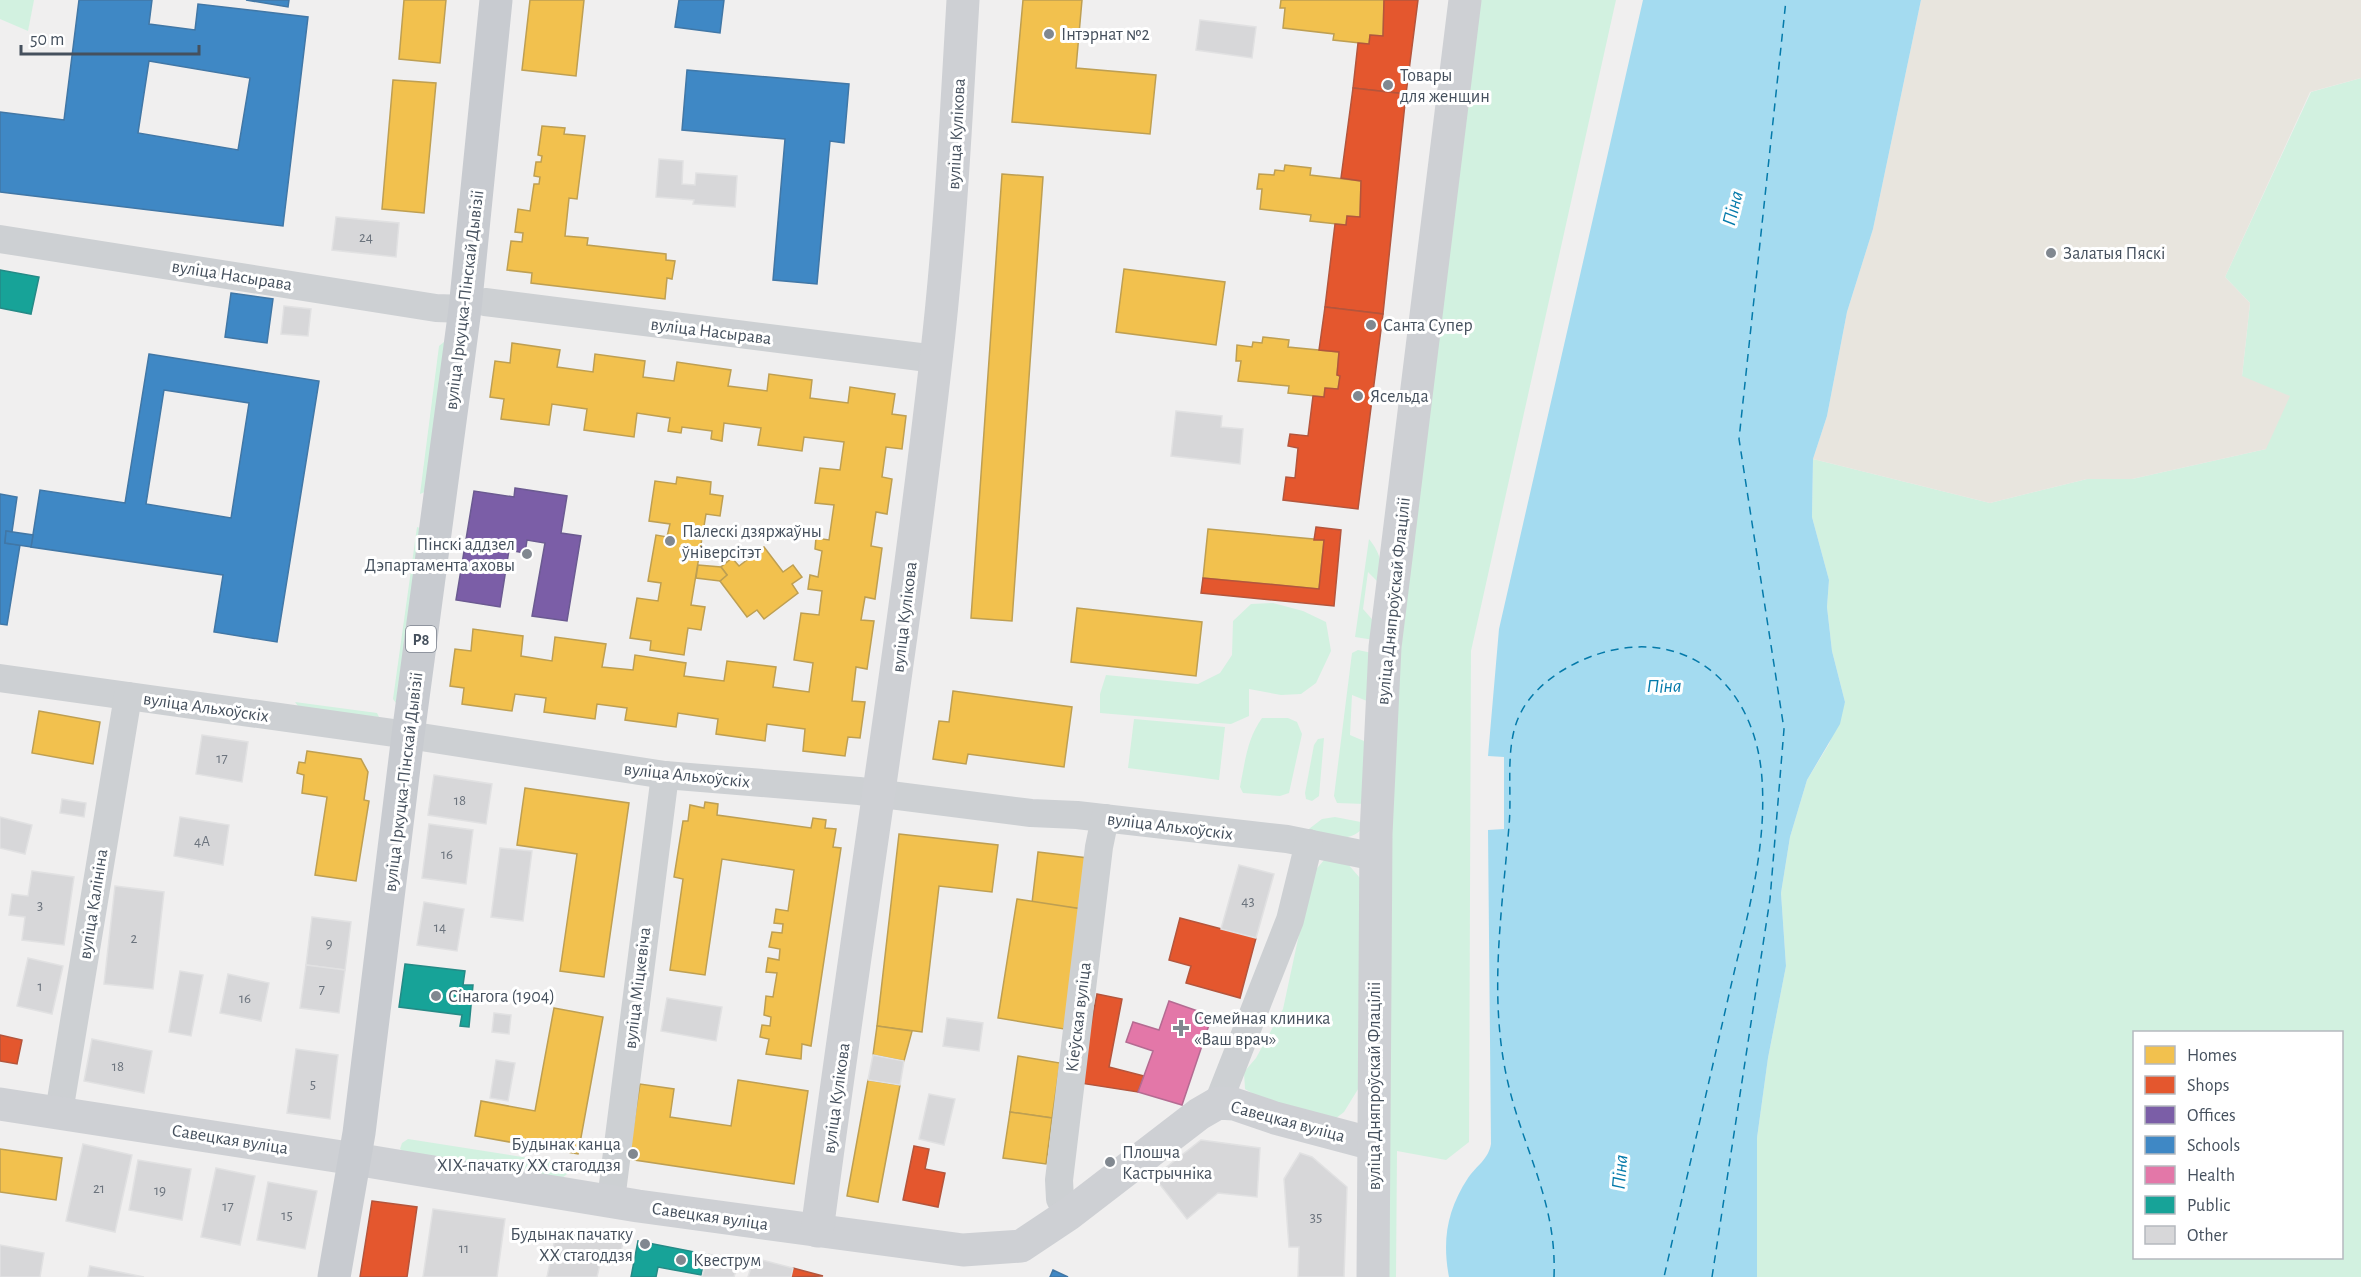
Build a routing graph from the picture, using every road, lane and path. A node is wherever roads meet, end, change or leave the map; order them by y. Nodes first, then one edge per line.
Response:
1 (496, 0) edge
2 (963, 0) edge
3 (1465, 0) edge
4 (0, 239) edge
5 (475, 306) junction
6 (936, 359) junction
7 (0, 678) edge
8 (128, 696) junction
9 (408, 735) junction
10 (665, 776) junction
11 (879, 795) junction
12 (1105, 818) junction
13 (1309, 843) junction
14 (1376, 857) junction
15 (1218, 1103) junction
16 (0, 1104) edge
17 (59, 1112) junction
18 (1373, 1144) junction
19 (355, 1159) junction
20 (611, 1200) junction
21 (1069, 1214) junction
22 (817, 1231) junction
23 (334, 1277) edge
24 (1374, 1277) edge

1 - 5 main road, вуліца Іркуцка-Пінскай Дывізіі / Р8
2 - 6 street, вуліца Кулікова
3 - 14 street, вуліца Дняпроўскай Флаціліі
4 - 5 street, вуліца Насырава
5 - 6 street, вуліца Насырава
5 - 9 main road, вуліца Іркуцка-Пінскай Дывізіі / Р8
6 - 11 street, вуліца Кулікова
7 - 8 street, вуліца Альхоўскіх
8 - 9 street, вуліца Альхоўскіх
8 - 17 street, вуліца Калініна
9 - 10 street, вуліца Альхоўскіх
9 - 19 main road, вуліца Іркуцка-Пінскай Дывізіі / Р8
10 - 11 street, вуліца Альхоўскіх
10 - 20 street, вуліца Міцкевіча
11 - 12 street, вуліца Альхоўскіх
11 - 22 street, вуліца Кулікова
12 - 13 street, вуліца Альхоўскіх
12 - 21 street, Кіеўская вуліца
13 - 14 street, вуліца Альхоўскіх
13 - 15 street
14 - 18 street, вуліца Дняпроўскай Флаціліі
15 - 18 street, Савецкая вуліца
15 - 21 street, Савецкая вуліца
16 - 17 street, Савецкая вуліца
17 - 19 street, Савецкая вуліца
18 - 24 street, вуліца Дняпроўскай Флаціліі
19 - 20 street, Савецкая вуліца
19 - 23 main road, вуліца Іркуцка-Пінскай Дывізіі / Р8
20 - 22 street, Савецкая вуліца
21 - 22 street, Савецкая вуліца

